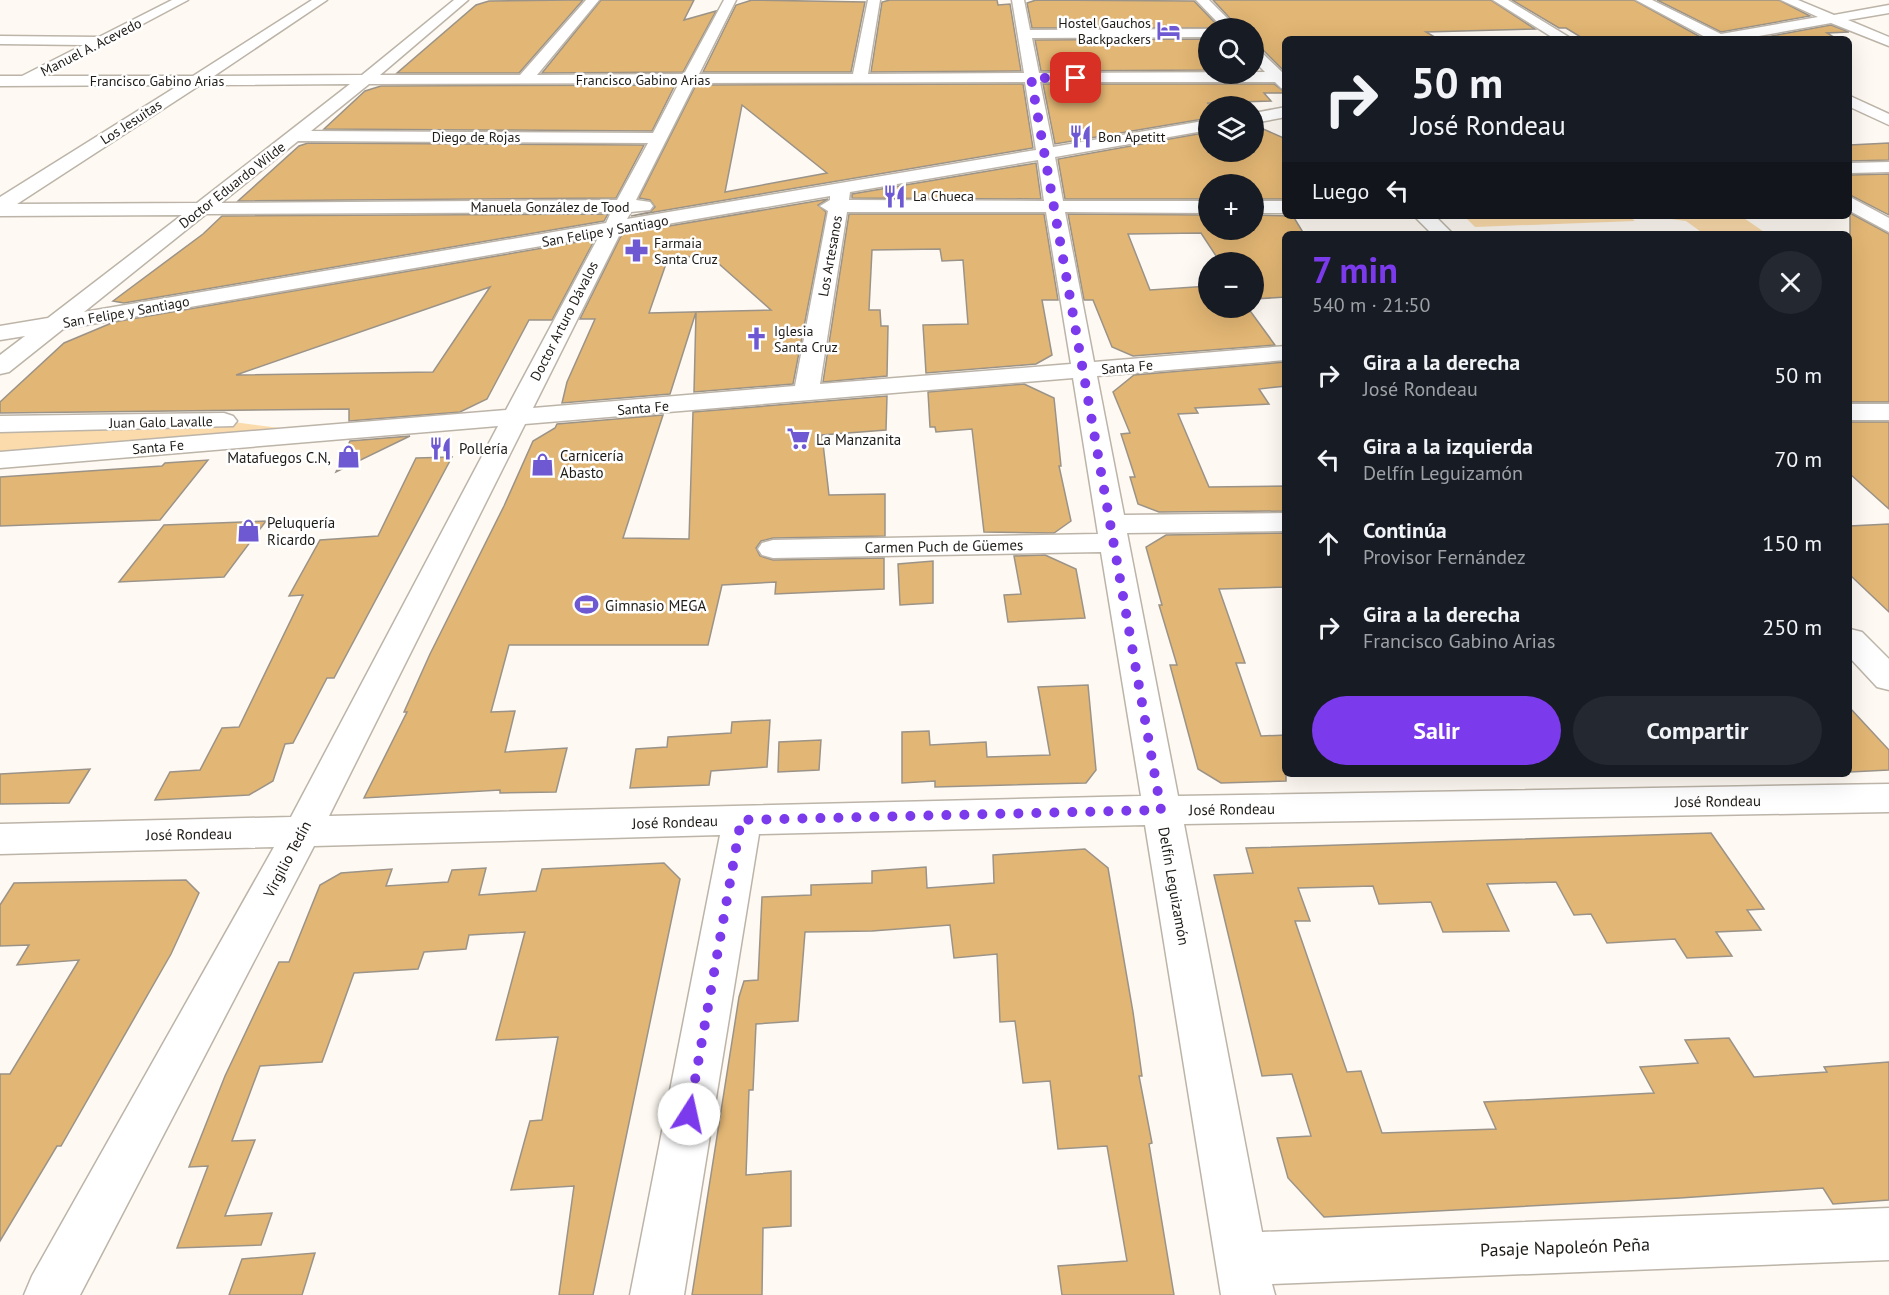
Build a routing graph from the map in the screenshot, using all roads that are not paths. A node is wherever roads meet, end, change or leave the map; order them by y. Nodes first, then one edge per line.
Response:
1 (182, 0) edge
2 (321, 0) edge
3 (462, 0) edge
4 (593, 0) edge
5 (730, 0) edge
6 (874, 0) edge
7 (1018, 0) edge
8 (1202, 0) edge
9 (1499, 0) edge
10 (1642, 0) edge
11 (1787, 0) edge
12 (1889, 9) edge
13 (1220, 18) edge
14 (1832, 18) junction
15 (1198, 33) edge
16 (1024, 34) junction
17 (1559, 36) edge
18 (1713, 36) edge
19 (1735, 36) edge
20 (1852, 39) edge
21 (0, 40) edge
22 (1886, 40) edge
23 (103, 41) junction
24 (1264, 62) edge
25 (1031, 78) junction
26 (860, 79) junction
27 (1282, 79) edge
28 (524, 80) junction
29 (689, 80) junction
30 (1282, 80) edge
31 (0, 81) edge
32 (24, 81) junction
33 (194, 81) junction
34 (364, 81) junction
35 (0, 94) edge
36 (1852, 102) edge
37 (1282, 113) edge
38 (1264, 116) edge
39 (1889, 120) edge
40 (1198, 127) edge
41 (294, 136) junction
42 (659, 138) junction
43 (1044, 154) junction
44 (1889, 167) edge
45 (1852, 168) edge
46 (840, 197) junction
47 (0, 203) edge
48 (1852, 204) edge
49 (624, 206) junction
50 (745, 206) junction
51 (1054, 207) junction
52 (1198, 207) edge
53 (1264, 207) edge
54 (1282, 207) edge
55 (202, 209) junction
56 (0, 210) edge
57 (1428, 219) edge
58 (1889, 226) edge
59 (611, 230) junction
60 (1440, 231) edge
61 (51, 324) junction
62 (0, 333) edge
63 (1282, 353) edge
64 (0, 367) edge
65 (1083, 370) junction
66 (806, 394) junction
67 (1852, 412) edge
68 (1889, 412) edge
69 (514, 418) junction
70 (0, 424) edge
71 (321, 433) junction
72 (0, 460) edge
73 (1282, 522) edge
74 (1113, 534) junction
75 (773, 549) dead end
76 (1852, 641) edge
77 (1889, 679) edge
78 (1889, 798) edge
79 (1161, 810) junction
80 (741, 820) junction
81 (302, 832) junction
82 (0, 839) edge
83 (1889, 1234) edge
84 (1245, 1277) edge
85 (51, 1295) edge
86 (657, 1295) edge

1 - 23 street, Manuel A. Acevedo
2 - 33 street, Los Jesuitas
3 - 34 street, Doctor Eduardo Wilde
4 - 28 street
5 - 29 street, Doctor Arturo Dávalos
6 - 26 street
7 - 16 street, Delfín Leguizamón
8 - 13 street
9 - 17 street
10 - 18 street
11 - 14 street
12 - 14 street
14 - 19 street
14 - 22 street
15 - 16 street
16 - 25 street, Delfín Leguizamón
20 - 22 street
21 - 23 street
23 - 32 street, Manuel A. Acevedo
24 - 27 street
25 - 26 street, Francisco Gabino Arias
25 - 30 street, Francisco Gabino Arias
25 - 43 street, Delfín Leguizamón
26 - 29 street, Francisco Gabino Arias
28 - 29 street, Francisco Gabino Arias
28 - 34 street, Francisco Gabino Arias
29 - 42 street, Doctor Arturo Dávalos
31 - 32 street, Francisco Gabino Arias
32 - 33 street, Francisco Gabino Arias
32 - 35 street, Manuel A. Acevedo
33 - 34 street, Francisco Gabino Arias
33 - 47 street, Los Jesuitas
34 - 41 street, Doctor Eduardo Wilde
36 - 39 street
37 - 38 street
40 - 43 street, San Felipe y Santiago
41 - 42 street, Diego de Rojas
41 - 55 street, Doctor Eduardo Wilde
42 - 49 street, Doctor Arturo Dávalos
43 - 46 street, San Felipe y Santiago
43 - 51 street, Delfín Leguizamón
44 - 45 street
46 - 50 street, San Felipe y Santiago
46 - 51 street
46 - 66 street, Los Artesanos
48 - 58 street
49 - 50 street, Manuela González de Tood
49 - 55 street, Manuela González de Tood
49 - 59 street, Doctor Arturo Dávalos
50 - 59 street, San Felipe y Santiago
51 - 52 street
51 - 65 street, Delfín Leguizamón
53 - 54 street
55 - 56 street, Manuela González de Tood
55 - 61 street, Doctor Eduardo Wilde
57 - 60 street
59 - 61 street, San Felipe y Santiago
59 - 69 street, Doctor Arturo Dávalos
61 - 62 street, San Felipe y Santiago
61 - 64 street, Doctor Eduardo Wilde
63 - 65 street, Santa Fe
65 - 66 street, Santa Fe
65 - 74 street, Delfín Leguizamón
66 - 69 street, Santa Fe
67 - 68 street
69 - 71 street, Santa Fe
69 - 81 street, Virgilio Tedín
70 - 71 street, Juan Galo Lavalle
71 - 72 street, Santa Fe
73 - 74 street, Carmen Puch de Güemes
74 - 75 street, Carmen Puch de Güemes
74 - 79 street, Delfín Leguizamón
76 - 77 street
78 - 79 street, José Rondeau
79 - 80 street, José Rondeau
79 - 84 street, Delfín Leguizamón
80 - 81 street, José Rondeau
80 - 86 street
81 - 82 street, José Rondeau
81 - 85 street, Virgilio Tedín
83 - 84 street, Pasaje Napoleón Peña

